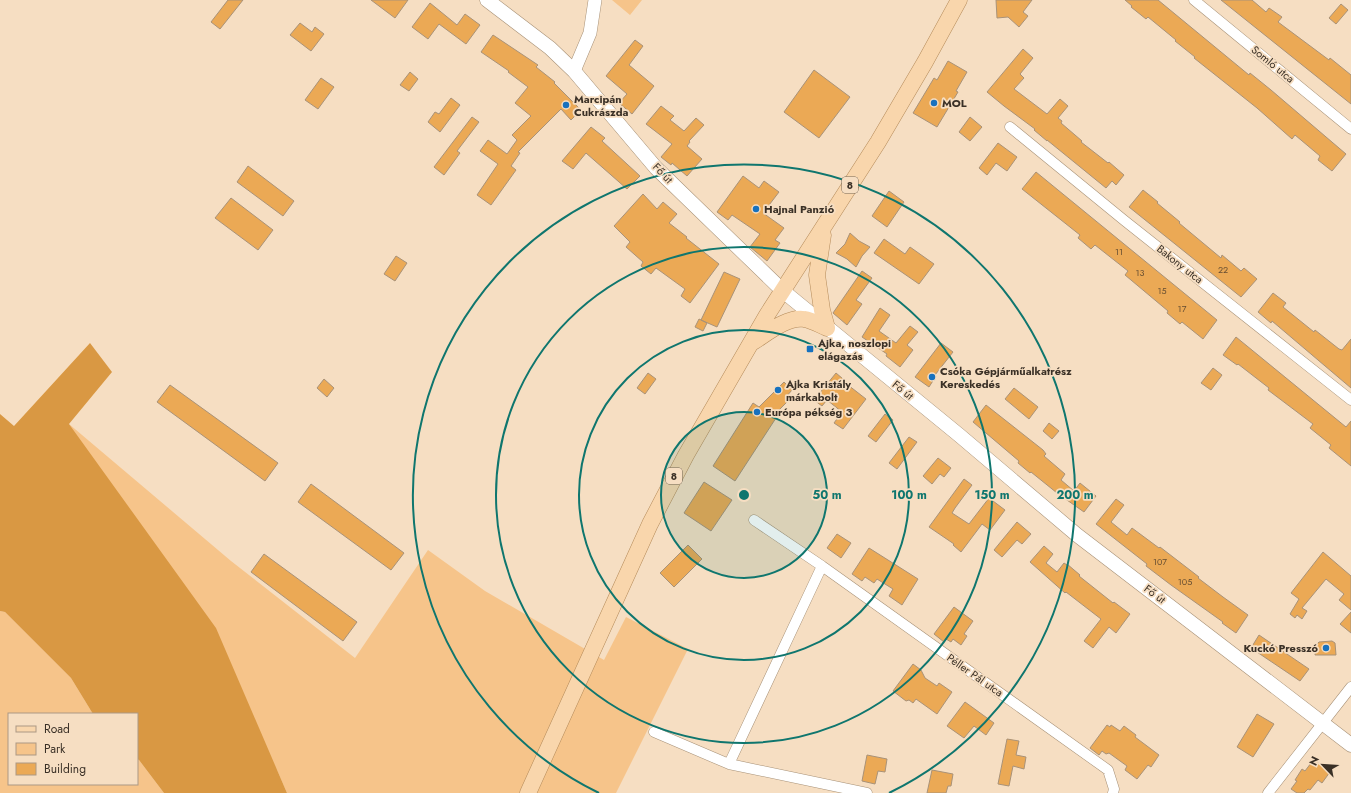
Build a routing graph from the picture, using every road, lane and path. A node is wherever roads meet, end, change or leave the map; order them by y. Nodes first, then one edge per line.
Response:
1 (487, 0) edge
2 (595, 0) edge
3 (958, 0) edge
4 (1194, 0) edge
5 (574, 71) junction
6 (1010, 127) dead end
7 (1351, 129) edge
8 (823, 229) junction
9 (783, 291) junction
10 (828, 328) junction
11 (752, 342) junction
12 (1351, 400) edge
13 (754, 520) dead end
14 (822, 566) junction
15 (1351, 687) edge
16 (1322, 724) junction
17 (654, 732) dead end
18 (1351, 745) edge
19 (729, 764) junction
20 (528, 793) edge
21 (867, 793) edge
22 (1113, 793) edge
23 (1268, 793) edge

1 - 5 main road, Fő út
2 - 5 street
3 - 8 main road, 8
4 - 7 street, Somló utca
5 - 9 main road, Fő út
6 - 12 street, Bakony utca
8 - 9 main road, 8
8 - 10 main road
9 - 10 main road, Fő út
9 - 11 main road, 8
10 - 11 main road
10 - 16 main road, Fő út
11 - 20 main road, 8
13 - 14 street, Péller Pál utca
14 - 19 street
14 - 22 street, Péller Pál utca
15 - 16 street
16 - 18 main road, Fő út
16 - 23 street
17 - 19 street
19 - 21 street

